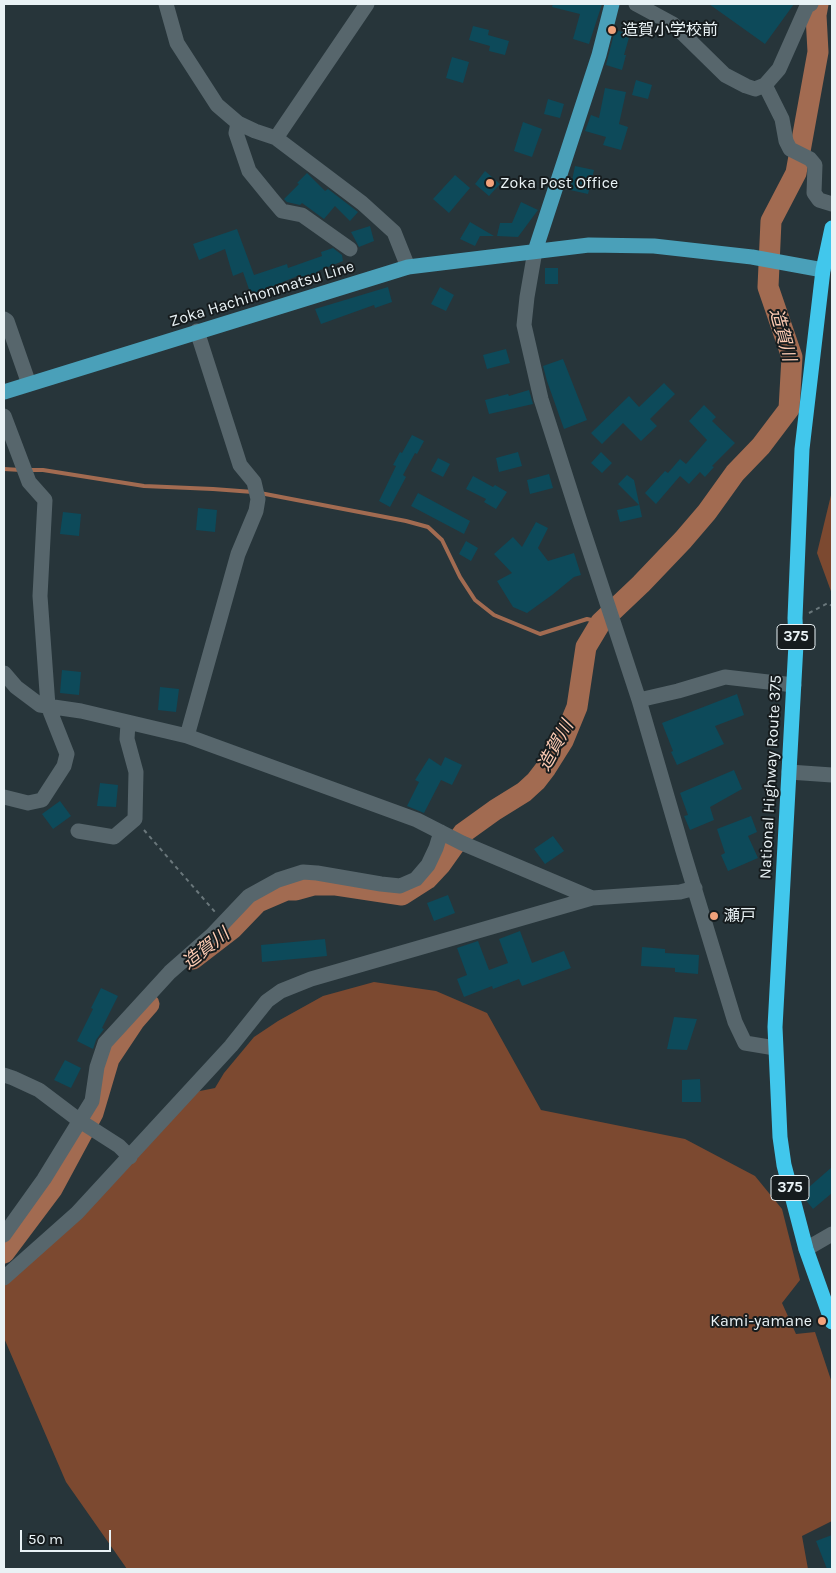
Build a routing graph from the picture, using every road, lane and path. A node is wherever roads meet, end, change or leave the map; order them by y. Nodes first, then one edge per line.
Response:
1 (166, 4) edge
2 (367, 4) edge
3 (612, 4) edge
4 (636, 4) edge
5 (809, 5) edge
6 (765, 85) junction
7 (238, 123) junction
8 (276, 138) junction
9 (832, 204) edge
10 (832, 228) edge
11 (350, 249) dead end
12 (535, 251) junction
13 (408, 267) junction
14 (823, 270) junction
15 (4, 319) edge
16 (197, 331) junction
17 (29, 384) junction
18 (4, 392) edge
19 (4, 416) edge
20 (832, 606) edge
21 (795, 618) junction
22 (4, 673) edge
23 (794, 685) junction
24 (639, 700) junction
25 (48, 706) junction
26 (128, 723) junction
27 (187, 736) junction
28 (789, 772) junction
29 (832, 775) edge
30 (4, 797) edge
31 (134, 819) junction
32 (78, 831) dead end
33 (451, 837) junction
34 (694, 888) junction
35 (592, 898) junction
36 (224, 922) junction
37 (776, 1048) junction
38 (4, 1075) edge
39 (86, 1125) junction
40 (130, 1157) junction
41 (832, 1234) edge
42 (4, 1235) edge
43 (806, 1249) junction
44 (4, 1278) edge
45 (832, 1322) edge

1 - 7 street
2 - 8 street
3 - 12 main road
4 - 6 street
5 - 6 street
6 - 9 street
7 - 8 street
7 - 11 street
8 - 13 street
10 - 14 highway, National Highway Route 375 / 375
12 - 13 main road, Zoka Hachihonmatsu Line
12 - 14 main road, Zoka Hachihonmatsu Line
12 - 24 street
13 - 16 main road, Zoka Hachihonmatsu Line
14 - 21 highway, National Highway Route 375 / 375
15 - 17 street
16 - 17 main road, Zoka Hachihonmatsu Line
16 - 27 street
17 - 18 main road, Zoka Hachihonmatsu Line
19 - 25 street
20 - 21 path
21 - 23 highway, National Highway Route 375 / 375
22 - 25 street
23 - 24 street
23 - 28 highway, National Highway Route 375 / 375
24 - 34 street
25 - 26 street
25 - 30 street
26 - 27 street
26 - 31 street
27 - 33 street
28 - 29 street
28 - 37 highway, National Highway Route 375 / 375
31 - 32 street
31 - 36 path
33 - 35 street
33 - 36 street
34 - 35 street
34 - 37 street
35 - 40 street
36 - 39 street
37 - 43 highway, National Highway Route 375 / 375
38 - 39 street
39 - 40 street
39 - 42 street
40 - 44 street
41 - 43 street
43 - 45 highway, National Highway Route 375 / 375

